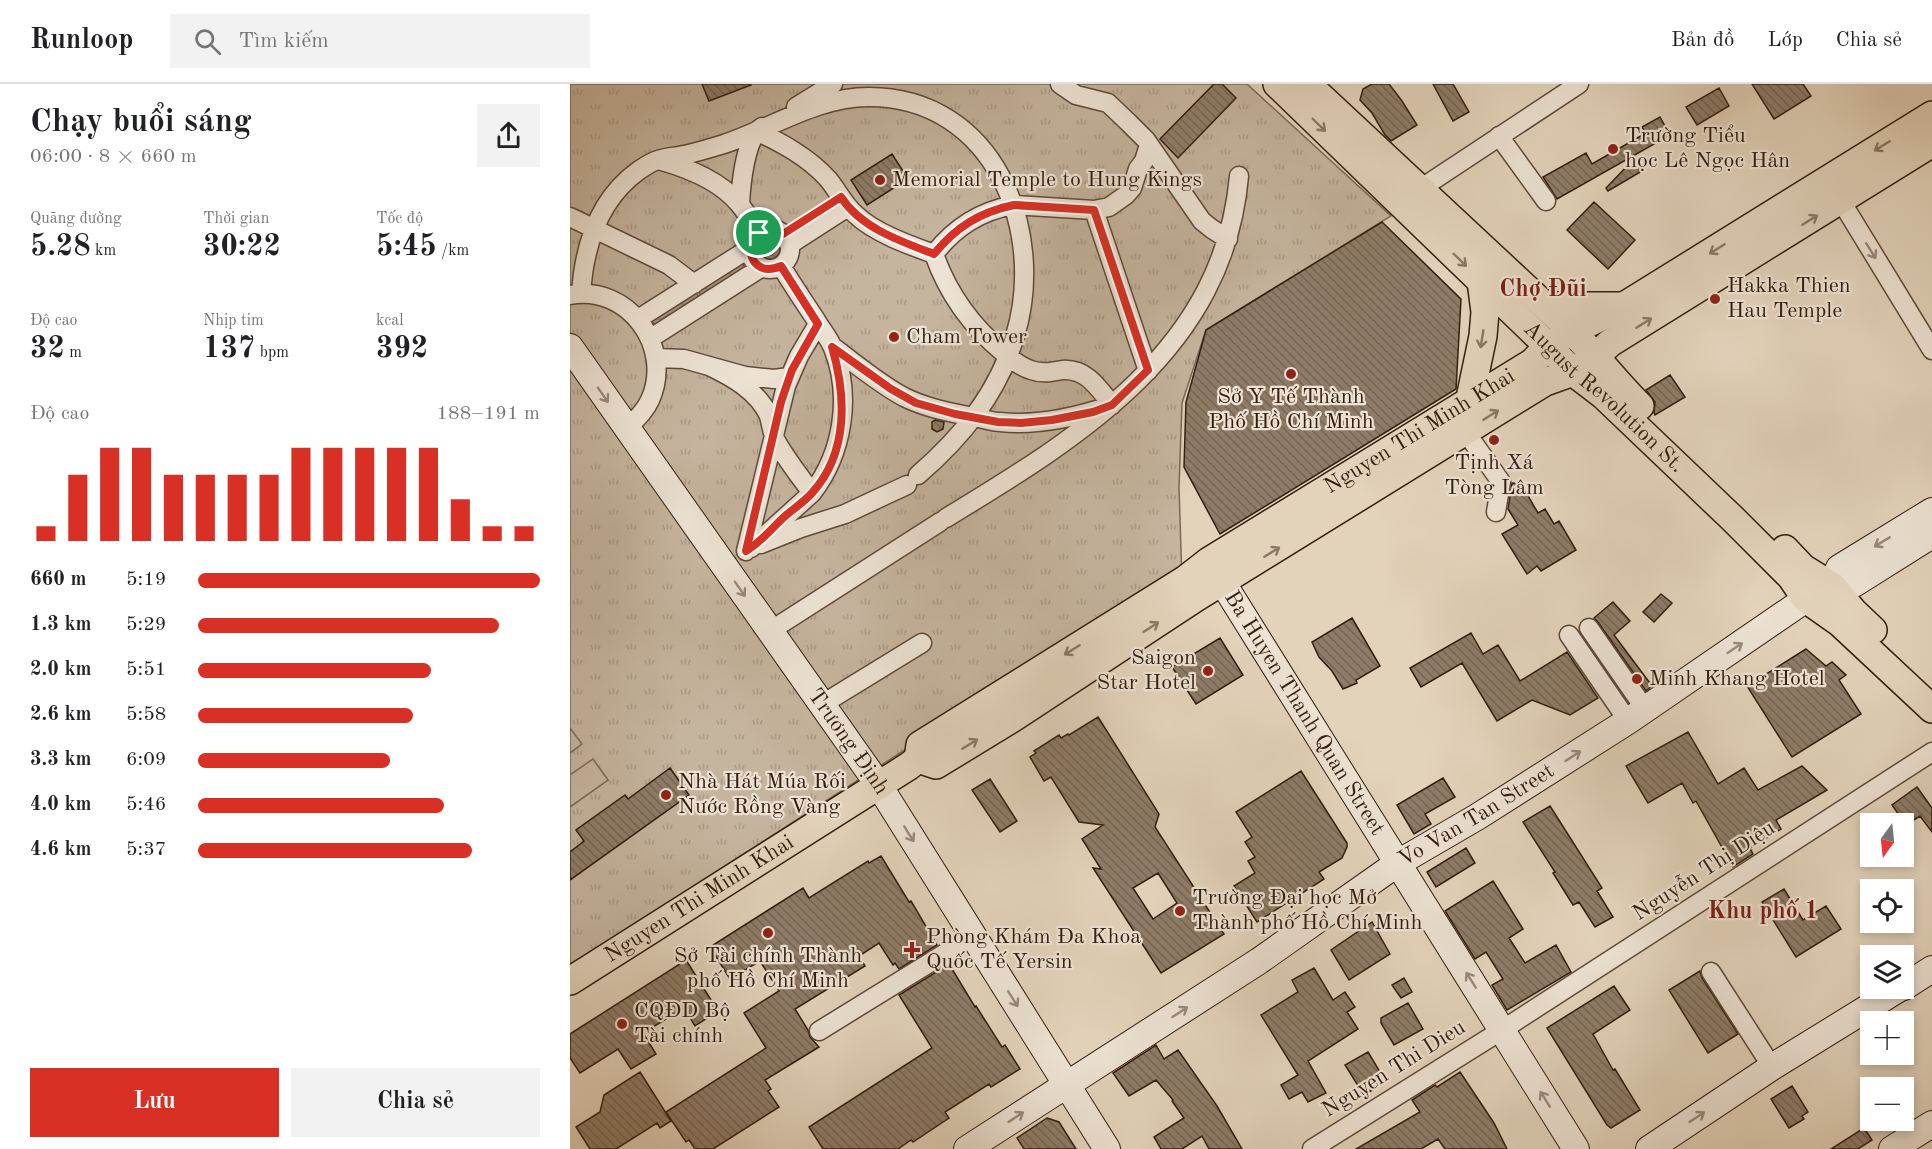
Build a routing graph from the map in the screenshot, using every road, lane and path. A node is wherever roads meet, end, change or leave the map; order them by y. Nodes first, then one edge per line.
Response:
1 (833, 84) edge
2 (1060, 84) edge
3 (1277, 84) edge
4 (1307, 84) edge
5 (1579, 84) edge
6 (1932, 115) edge
7 (756, 131) junction
8 (1499, 136) junction
9 (1932, 143) edge
10 (1149, 145) junction
11 (657, 160) junction
12 (1239, 176) dead end
13 (1420, 189) junction
14 (1834, 191) junction
15 (1546, 201) dead end
16 (844, 202) junction
17 (740, 204) junction
18 (1014, 205) junction
19 (1094, 210) junction
20 (570, 217) edge
21 (594, 228) junction
22 (786, 239) junction
23 (1228, 239) junction
24 (754, 240) junction
25 (934, 254) junction
26 (781, 266) junction
27 (762, 267) junction
28 (1481, 281) junction
29 (694, 284) junction
30 (576, 295) edge
31 (1546, 306) junction
32 (1624, 306) junction
33 (638, 319) junction
34 (818, 324) junction
35 (1572, 331) junction
36 (651, 338) junction
37 (1548, 346) junction
38 (570, 347) edge
39 (832, 347) junction
40 (1932, 350) edge
41 (1007, 356) junction
42 (1596, 356) junction
43 (656, 358) junction
44 (709, 366) junction
45 (1148, 370) junction
46 (1573, 372) junction
47 (789, 377) junction
48 (1468, 403) junction
49 (1112, 405) junction
50 (975, 417) junction
51 (627, 428) junction
52 (1465, 431) junction
53 (773, 436) junction
54 (812, 494) junction
55 (1932, 511) edge
56 (1496, 512) dead end
57 (1932, 535) edge
58 (748, 549) junction
59 (721, 563) junction
60 (1216, 572) junction
61 (1832, 586) junction
62 (1806, 600) junction
63 (1589, 628) dead end
64 (770, 631) junction
65 (1569, 635) dead end
66 (922, 643) dead end
67 (1932, 688) edge
68 (821, 705) junction
69 (1932, 709) edge
70 (1636, 715) junction
71 (1932, 752) edge
72 (878, 784) junction
73 (1398, 863) junction
74 (973, 936) junction
75 (1932, 969) edge
76 (1711, 972) dead end
77 (1914, 980) edge
78 (570, 981) edge
79 (1884, 999) edge
80 (1502, 1030) junction
81 (819, 1031) dead end
82 (1772, 1067) junction
83 (1067, 1084) junction
84 (1932, 1124) edge
85 (967, 1149) edge
86 (1107, 1149) edge
87 (1311, 1149) edge
88 (1576, 1149) edge
89 (1649, 1149) edge
90 (1892, 1149) edge

1 - 7 street
2 - 10 street
3 -> 28 main road, August Revolution St.
4 - 13 main road, August Revolution St.
5 - 8 street
6 -> 14 main road, Nguyen Thi Minh Khai
7 - 11 street
7 - 16 street
7 - 17 street
7 - 18 street
8 - 13 street
8 - 15 street
9 - 14 main road, Nguyen Thi Minh Khai
10 - 19 street
10 - 23 street
11 - 17 street
11 - 21 street
12 - 23 street
13 - 31 main road, August Revolution St.
14 -> 32 main road, Nguyen Thi Minh Khai
14 -> 40 street
42 -> 14 main road, Nguyen Thi Minh Khai
16 - 22 street
16 - 25 street
17 - 24 street
18 - 19 street
18 - 25 street
18 - 41 street
19 - 45 street
20 - 21 street
21 - 29 street
21 - 30 street
22 - 24 street
22 - 26 street
23 - 45 street
24 - 27 street
24 - 29 street
25 - 41 street
26 - 27 street
26 - 34 street
27 - 36 street
28 - 37 main road, August Revolution St.
28 -> 48 main road
29 - 33 street
30 - 33 street
31 - 32 main road
31 - 35 main road, August Revolution St.
32 - 35 main road, Nguyen Thi Minh Khai
33 - 36 street
34 - 39 street
34 - 47 street
35 - 37 main road, Nguyen Thi Minh Khai
35 - 42 main road, August Revolution St.
36 - 43 street
37 - 46 main road, August Revolution St.
37 - 48 main road, Nguyen Thi Minh Khai
38 -> 51 main road, Trương Định
39 - 50 street
39 - 54 street
41 - 49 street
41 - 50 street
42 - 46 main road, Nguyen Thi Minh Khai
42 - 61 main road, August Revolution St.
43 - 44 street
43 - 51 street
44 - 47 street
44 - 53 street
45 - 49 street
52 -> 46 main road, Nguyen Thi Minh Khai
46 - 62 main road, August Revolution St.
47 - 53 street
48 - 60 main road, Nguyen Thi Minh Khai
49 - 50 street
49 - 64 street
50 - 58 street
51 - 59 main road, Trương Định
52 - 56 street
60 -> 52 main road, Nguyen Thi Minh Khai
53 - 54 street
53 - 58 street
54 - 58 street
55 -> 61 main road
57 - 61 main road
58 - 59 street
59 -> 64 main road, Trương Định
60 - 72 main road, Nguyen Thi Minh Khai
60 - 73 main road, Ba Huyen Thanh Quan Street
61 - 62 main road, Vo Van Tan Street
61 - 67 main road, August Revolution St.
62 - 69 main road, August Revolution St.
70 -> 62 main road, Vo Van Tan Street
63 - 70 street
64 - 68 main road, Trương Định
65 - 70 street
66 - 68 street
68 - 72 main road, Trương Định
73 -> 70 main road, Vo Van Tan Street
71 - 80 street, Nguyễn Thị Diệu
72 -> 74 main road, Trương Định
72 - 78 main road, Nguyen Thi Minh Khai
80 -> 73 main road, Ba Huyen Thanh Quan Street
83 -> 73 main road, Vo Van Tan Street
74 - 81 street
74 -> 83 main road, Trương Định
75 - 77 main road
76 - 82 street
79 - 82 main road
80 - 87 street, Nguyen Thi Dieu
88 -> 80 main road, Ba Huyen Thanh Quan Street
89 -> 82 main road
85 -> 83 main road, Vo Van Tan Street
83 - 86 main road, Trương Định
84 - 90 main road

